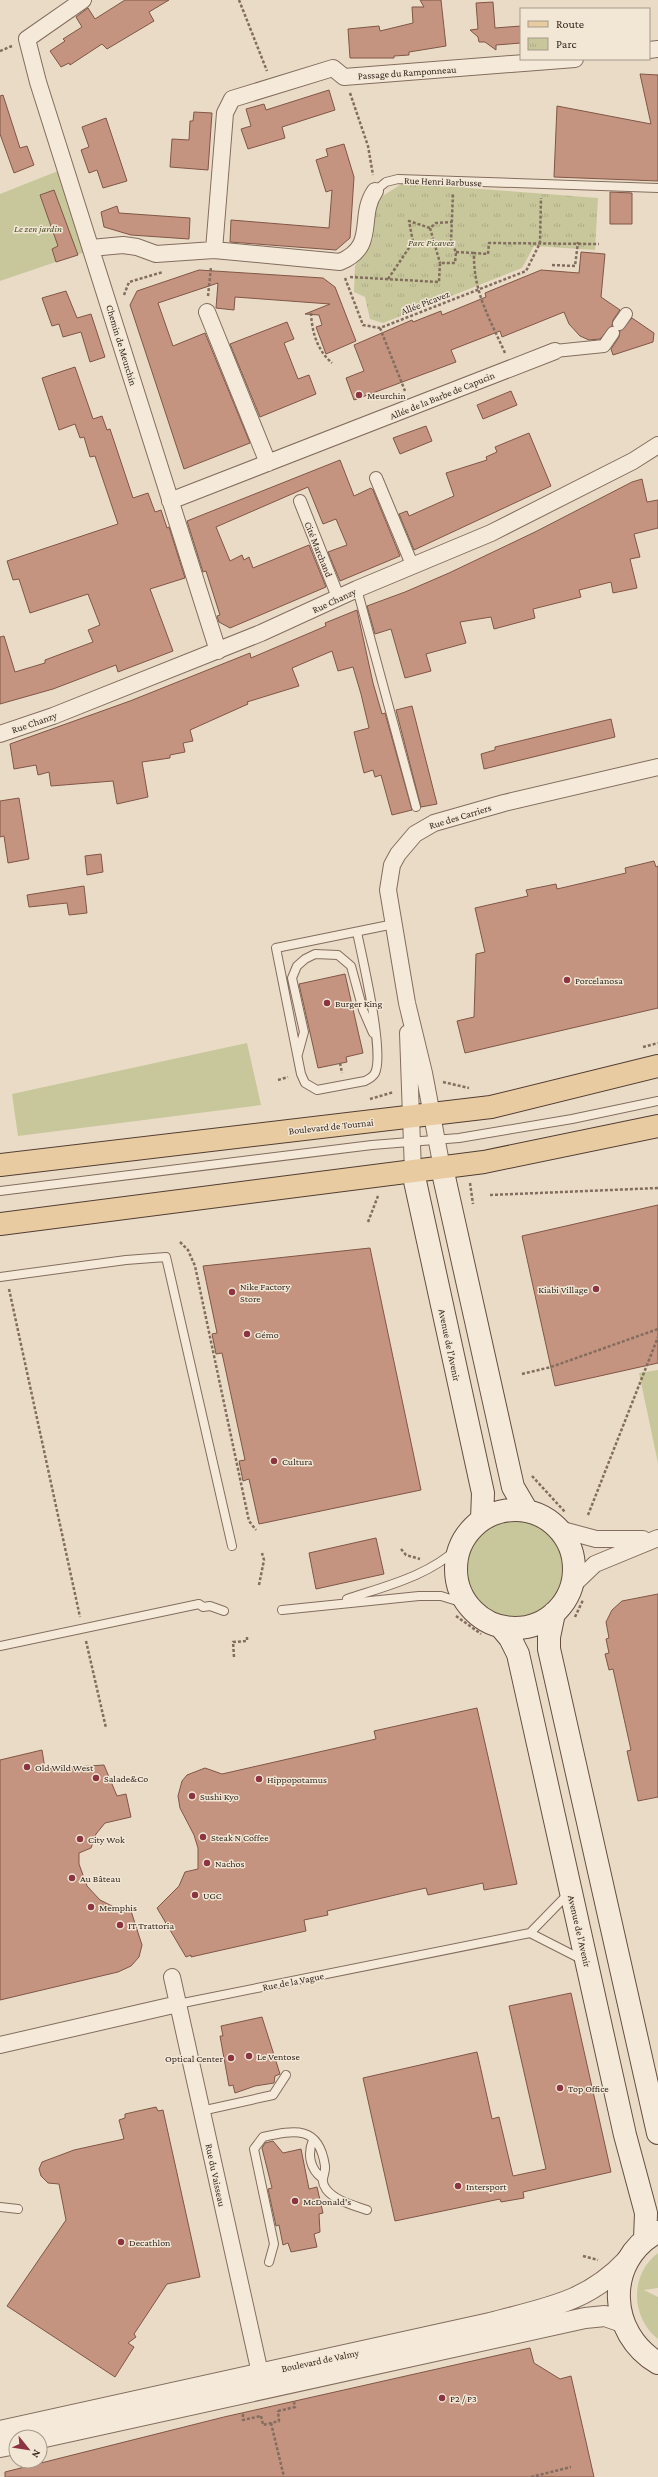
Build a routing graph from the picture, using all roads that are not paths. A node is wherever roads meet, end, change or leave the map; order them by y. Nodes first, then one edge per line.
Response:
1 (83, 0) edge
2 (562, 60) edge
3 (658, 188) edge
4 (375, 191) joint
5 (91, 248) junction
6 (212, 257) junction
7 (207, 312) road end
8 (619, 324) dead end
9 (555, 352) joint
10 (658, 446) edge
11 (268, 463) junction
12 (376, 478) dead end
13 (170, 500) junction
14 (300, 500) dead end
15 (413, 567) junction
16 (357, 589) junction
17 (338, 597) junction
18 (218, 651) junction
19 (0, 734) edge
20 (658, 766) edge
21 (416, 807) dead end
22 (394, 924) junction
23 (357, 932) junction
24 (407, 1003) junction
25 (376, 1039) junction
26 (297, 1057) junction
27 (658, 1066) edge
28 (658, 1101) edge
29 (432, 1115) junction
30 (410, 1118) junction
31 (658, 1126) edge
32 (437, 1141) junction
33 (411, 1142) junction
34 (0, 1165) edge
35 (442, 1168) junction
36 (413, 1172) junction
37 (0, 1191) edge
38 (0, 1224) edge
39 (0, 1277) edge
40 (528, 1511) junction
41 (482, 1519) junction
42 (563, 1522) junction
43 (657, 1538) edge
44 (232, 1546) dead end
45 (460, 1547) junction
46 (579, 1590) junction
47 (333, 1604) junction
48 (467, 1604) junction
49 (282, 1610) dead end
50 (224, 1611) dead end
51 (564, 1616) junction
52 (500, 1626) junction
53 (0, 1646) edge
54 (571, 1892) junction
55 (530, 1933) junction
56 (587, 1962) junction
57 (172, 1977) dead end
58 (178, 2004) junction
59 (0, 2045) edge
60 (286, 2075) dead end
61 (201, 2111) junction
62 (658, 2133) edge
63 (313, 2140) junction
64 (322, 2178) junction
65 (0, 2207) edge
66 (18, 2209) dead end
67 (367, 2210) dead end
68 (652, 2235) edge
69 (628, 2260) junction
70 (269, 2262) dead end
71 (622, 2322) junction
72 (658, 2363) edge
73 (260, 2373) junction
74 (0, 2431) edge
75 (48, 2436) edge

1 - 5 street, Chemin de Meurchin
2 - 6 street, Passage du Ramponneau
3 - 4 lane, Rue Henri Barbusse
4 - 6 street, Rue Henri Barbusse
5 - 6 street
5 - 13 street, Chemin de Meurchin
7 - 11 street
8 - 9 street, Allée de la Barbe de Capucin
9 - 11 street, Allée de la Barbe de Capucin
10 - 15 street, Rue Chanzy
11 - 13 street, Allée de la Barbe de Capucin
12 - 15 street
13 - 18 street, Chemin de Meurchin
14 - 17 street, Cité Marchand
15 - 16 street, Rue Chanzy
16 - 17 street, Rue Chanzy
16 - 21 lane
17 - 18 street, Rue Chanzy
18 - 19 street, Rue Chanzy
20 - 22 street, Rue des Carriers
22 - 23 lane
22 - 24 street, Rue des Carriers
23 - 25 lane
23 - 26 lane
24 - 29 street, Rue des Carriers
24 - 30 street, Rue des Carriers
25 - 26 lane
25 - 26 lane
27 - 29 main road, Boulevard de Tournai
28 - 32 lane
29 - 30 main road, Boulevard de Tournai
29 - 32 street, Rue des Carriers
30 - 33 street, Rue des Carriers
30 - 34 main road, Boulevard de Tournai
31 - 35 main road
32 - 33 lane
32 - 35 street, Rue des Carriers
33 - 36 street, Rue des Carriers
33 - 37 lane
35 - 36 main road
35 - 40 main road
36 - 38 main road
36 - 41 main road, Avenue de l'Avenir
39 - 44 lane
40 - 41 main road
40 - 42 main road
41 - 45 main road
42 - 43 street
42 - 46 main road
43 - 46 street
45 - 47 lane
45 - 48 main road
46 - 51 main road
47 - 48 lane
47 - 49 lane
48 - 52 main road
50 - 53 lane
51 - 52 main road
51 - 62 main road
52 - 54 main road, Avenue de l'Avenir
54 - 55 lane
54 - 56 main road, Avenue de l'Avenir
55 - 56 lane
55 - 58 lane, Rue de la Vague
56 - 68 main road, Avenue de l'Avenir
57 - 58 street, Rue du Vaisseau
58 - 59 street, Rue de la Vague
58 - 61 street, Rue du Vaisseau
60 - 61 lane
61 - 73 street, Rue du Vaisseau
63 - 64 lane
63 - 64 lane
63 - 70 lane
64 - 67 lane
65 - 66 lane
68 - 69 main road
69 - 71 main road
69 - 73 street, Boulevard de Valmy
71 - 72 main road
71 - 75 street, Boulevard de Valmy
73 - 74 street, Boulevard de Valmy

